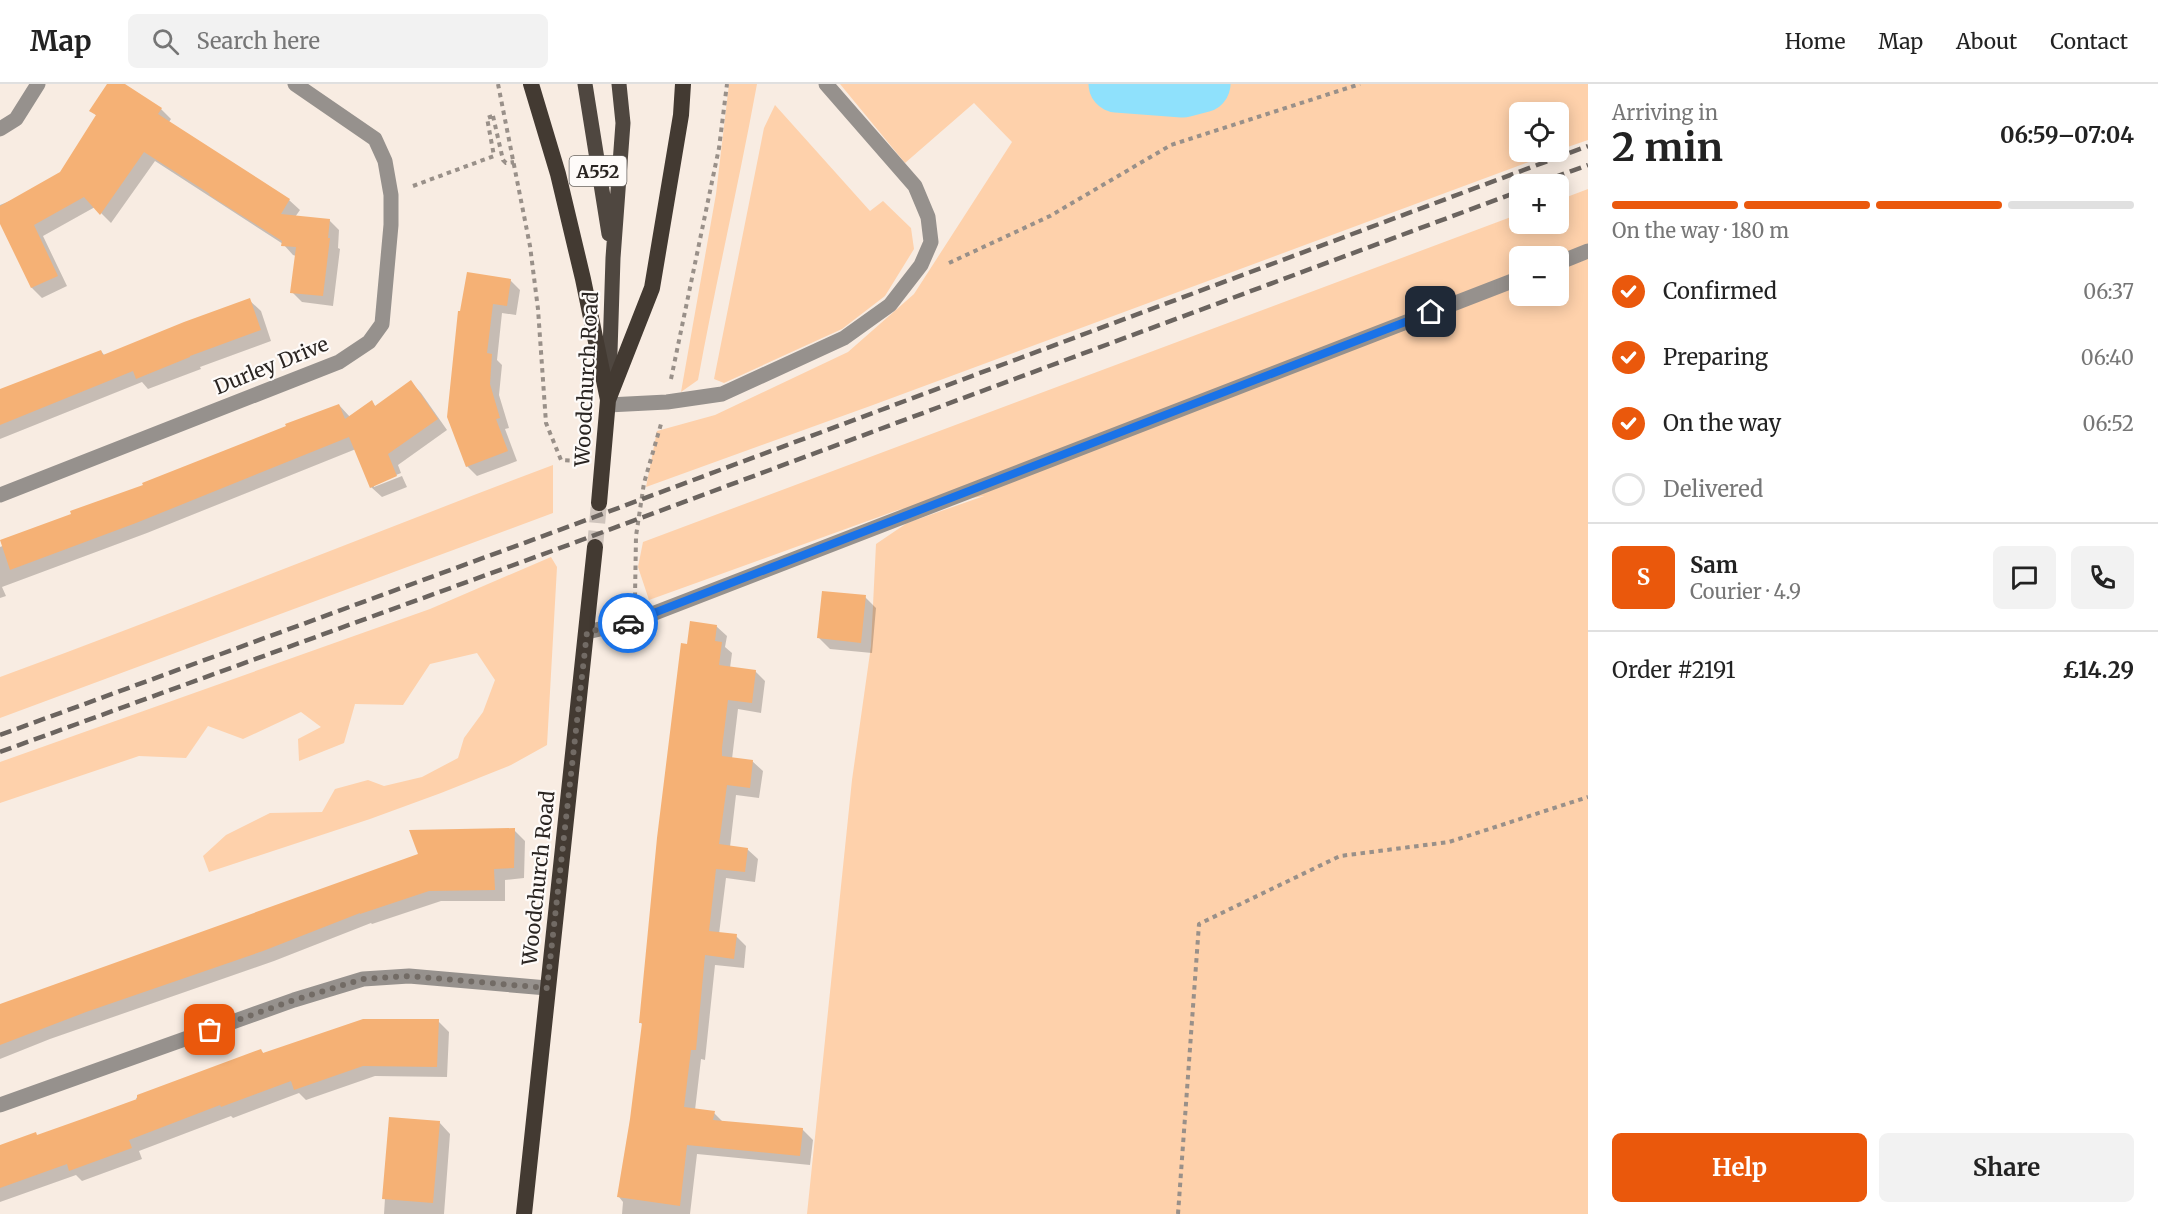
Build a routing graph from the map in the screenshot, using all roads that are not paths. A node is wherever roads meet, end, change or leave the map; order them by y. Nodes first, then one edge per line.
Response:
1 (38, 84) edge
2 (295, 84) edge
3 (531, 84) edge
4 (585, 84) edge
5 (619, 84) edge
6 (683, 84) edge
7 (826, 84) edge
8 (0, 129) edge
9 (1588, 251) edge
10 (613, 258) junction
11 (1569, 259) edge
12 (1509, 282) edge
13 (608, 403) junction
14 (0, 495) edge
15 (599, 503) tunnel mouth
16 (595, 547) tunnel mouth
17 (587, 632) junction
18 (547, 988) junction
19 (0, 1105) edge
20 (524, 1214) edge

1 - 8 street
2 - 14 street, Durley Drive
3 - 13 highway
4 - 10 main road, Woodchurch Road / A552
5 - 10 main road, Woodchurch Road / A552
6 - 13 highway
7 - 13 street
9 - 11 street
10 - 13 main road, Woodchurch Road / A552
12 - 17 street
13 - 15 highway, Woodchurch Road / A552
16 - 17 highway, Woodchurch Road
17 - 18 highway, Woodchurch Road
18 - 19 street
18 - 20 highway, Woodchurch Road

